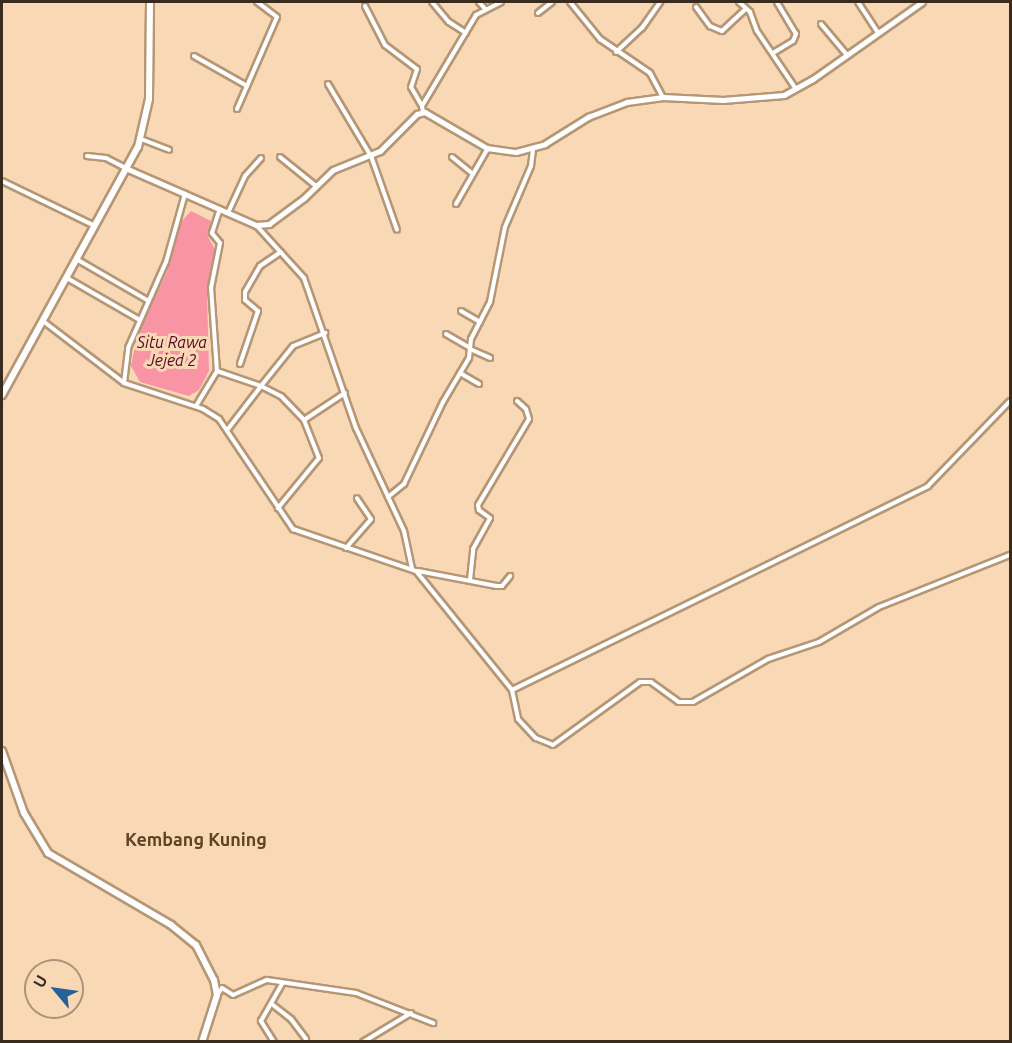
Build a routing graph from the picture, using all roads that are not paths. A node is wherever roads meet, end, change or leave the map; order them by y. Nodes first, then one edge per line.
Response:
1 (150, 2) edge
2 (256, 2) edge
3 (432, 2) edge
4 (479, 2) edge
5 (500, 2) edge
6 (552, 2) edge
7 (577, 2) edge
8 (660, 2) edge
9 (739, 2) edge
10 (777, 2) edge
11 (858, 2) edge
12 (922, 2) edge
13 (571, 3) edge
14 (365, 6) dead end
15 (696, 7) dead end
16 (486, 9) junction
17 (746, 9) junction
18 (538, 13) dead end
19 (821, 24) dead end
20 (466, 33) junction
21 (878, 34) junction
22 (616, 52) junction
23 (773, 53) junction
24 (847, 55) junction
25 (194, 56) dead end
26 (328, 84) dead end
27 (247, 86) junction
28 (796, 90) junction
29 (663, 97) junction
30 (237, 109) dead end
31 (422, 109) junction
32 (141, 140) junction
33 (488, 148) junction
34 (533, 149) junction
35 (169, 150) dead end
36 (87, 156) dead end
37 (371, 156) junction
38 (280, 157) dead end
39 (452, 157) dead end
40 (261, 158) dead end
41 (128, 169) junction
42 (473, 174) junction
43 (2, 181) edge
44 (317, 187) junction
45 (184, 194) junction
46 (456, 204) dead end
47 (220, 209) junction
48 (228, 213) junction
49 (256, 225) junction
50 (96, 226) junction
51 (397, 230) dead end
52 (281, 252) junction
53 (78, 260) junction
54 (68, 278) junction
55 (147, 300) junction
56 (461, 311) dead end
57 (138, 319) junction
58 (43, 321) junction
59 (480, 321) junction
60 (325, 333) junction
61 (446, 334) dead end
62 (470, 349) junction
63 (490, 358) dead end
64 (240, 364) dead end
65 (217, 371) junction
66 (460, 373) junction
67 (124, 383) junction
68 (479, 384) dead end
69 (261, 386) junction
70 (345, 393) junction
71 (2, 395) edge
72 (517, 401) dead end
73 (1011, 401) edge
74 (196, 406) junction
75 (304, 420) junction
76 (228, 429) junction
77 (387, 497) junction
78 (357, 498) dead end
79 (278, 508) junction
80 (346, 548) junction
81 (1011, 555) edge
82 (414, 570) junction
83 (510, 576) dead end
84 (470, 580) junction
85 (512, 690) junction
86 (2, 751) edge
87 (282, 984) junction
88 (217, 995) junction
89 (273, 1005) junction
90 (411, 1013) junction
91 (433, 1023) dead end
92 (306, 1039) dead end
93 (202, 1041) edge
94 (274, 1041) edge
95 (363, 1041) edge

1 - 32 main road
2 - 27 street
3 - 20 street
4 - 16 street
5 - 16 street
6 - 18 street
7 - 13 street
8 - 22 street
9 - 17 street
10 - 23 street
11 - 21 street
12 - 21 street
13 - 22 street
14 - 31 street
15 - 17 street
16 - 20 street
17 - 23 street
19 - 24 street
20 - 31 street
21 - 24 street
22 - 29 street
23 - 28 street
24 - 28 street
25 - 27 street
26 - 37 street
27 - 30 street
28 - 29 street
29 - 34 street
31 - 33 street
31 - 37 street
32 - 35 street
32 - 41 main road
33 - 34 street
33 - 42 street
34 - 59 street
36 - 41 street
37 - 44 street
37 - 51 street
38 - 44 street
39 - 42 street
40 - 48 street
41 - 45 street
41 - 50 main road
42 - 46 street
43 - 50 street
44 - 49 street
45 - 47 street
45 - 55 street
47 - 48 street
47 - 65 street
48 - 49 street
49 - 52 street
50 - 53 main road
52 - 60 street
52 - 64 street
53 - 54 main road
53 - 55 street
54 - 57 street
54 - 58 main road
55 - 57 street
56 - 59 street
57 - 67 street
58 - 67 street
58 - 71 main road
59 - 62 street
60 - 69 street
60 - 70 street
61 - 62 street
62 - 63 street
62 - 66 street
65 - 69 street
65 - 74 street
66 - 68 street
66 - 77 street
67 - 74 street
69 - 75 street
69 - 76 street
70 - 75 street
70 - 77 street
72 - 84 street
73 - 85 street
74 - 76 street
75 - 79 street
76 - 79 street
77 - 82 street
78 - 80 street
79 - 80 street
80 - 82 street
81 - 85 street
82 - 84 street
82 - 85 street
83 - 84 street
86 - 88 main road
87 - 88 street
87 - 89 street
87 - 90 street
88 - 93 main road
89 - 92 street
89 - 94 street
90 - 91 street
90 - 95 street

